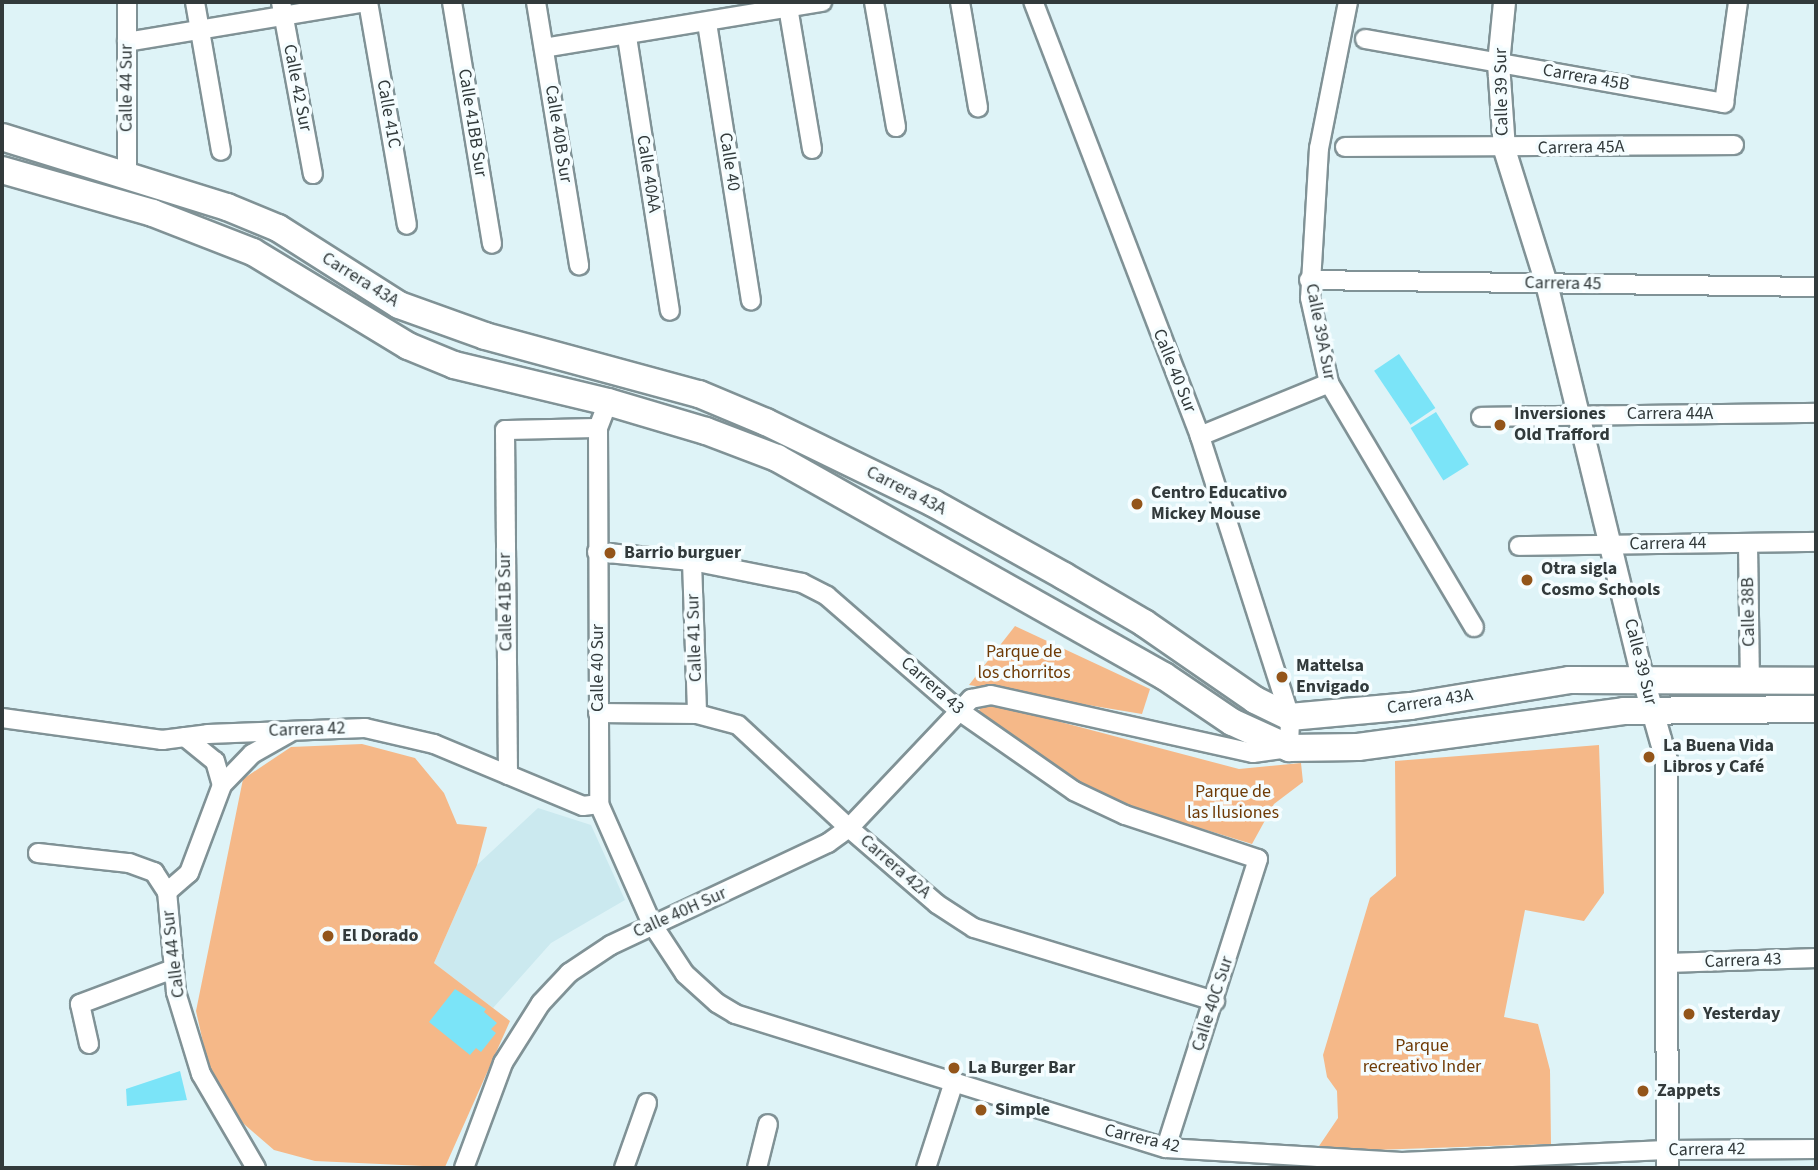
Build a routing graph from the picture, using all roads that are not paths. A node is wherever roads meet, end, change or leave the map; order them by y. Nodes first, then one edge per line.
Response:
1 (127, 2) edge
2 (195, 2) edge
3 (367, 2) edge
4 (452, 2) edge
5 (536, 2) edge
6 (822, 2) edge
7 (874, 2) edge
8 (960, 2) edge
9 (1033, 2) edge
10 (1348, 2) edge
11 (1504, 2) edge
12 (1738, 2) edge
13 (785, 4) edge
14 (282, 9) edge
15 (707, 23) junction
16 (200, 30) junction
17 (627, 37) junction
18 (1365, 39) dead end
19 (127, 43) junction
20 (544, 48) junction
21 (1498, 63) junction
22 (978, 107) dead end
23 (896, 127) dead end
24 (2, 137) edge
25 (1734, 145) dead end
26 (1345, 147) dead end
27 (813, 149) dead end
28 (1504, 149) junction
29 (221, 151) dead end
30 (2, 170) edge
31 (127, 174) junction
32 (313, 174) dead end
33 (407, 225) dead end
34 (492, 244) dead end
35 (579, 266) dead end
36 (1309, 280) junction
37 (1546, 283) junction
38 (1816, 287) edge
39 (751, 301) dead end
40 (670, 311) dead end
41 (1329, 383) junction
42 (608, 402) junction
43 (1816, 413) edge
44 (1577, 415) junction
45 (1481, 416) dead end
46 (598, 428) junction
47 (1200, 436) junction
48 (1816, 542) edge
49 (1748, 543) junction
50 (1612, 545) junction
51 (1519, 546) dead end
52 (597, 552) junction
53 (692, 561) junction
54 (1474, 627) dead end
55 (1643, 680) junction
56 (1750, 681) junction
57 (1816, 681) edge
58 (1816, 709) edge
59 (958, 710) junction
60 (1652, 711) junction
61 (598, 713) junction
62 (697, 714) junction
63 (1290, 717) junction
64 (2, 718) edge
65 (292, 731) junction
66 (185, 737) junction
67 (1289, 748) junction
68 (508, 775) junction
69 (222, 785) junction
70 (599, 804) junction
71 (849, 828) junction
72 (38, 853) dead end
73 (1258, 859) joint
74 (167, 892) junction
75 (652, 924) junction
76 (1816, 958) edge
77 (1669, 963) junction
78 (173, 969) junction
79 (1215, 1002) junction
80 (89, 1044) dead end
81 (954, 1082) junction
82 (647, 1103) dead end
83 (768, 1124) dead end
84 (1166, 1148) junction
85 (1816, 1149) edge
86 (1667, 1159) edge
87 (1401, 1165) edge
88 (257, 1168) edge
89 (464, 1168) edge
90 (624, 1168) edge
91 (757, 1168) edge
92 (926, 1168) edge

1 - 19 street, Calle 44 Sur
2 - 16 street
3 - 14 street
3 - 33 street, Calle 41C
4 - 34 street, Calle 41BB Sur
5 - 20 street, Calle 40B Sur
6 - 13 street
7 - 23 street
8 - 22 street
9 - 47 street, Calle 40 Sur
10 - 36 street, Calle 39A Sur
11 - 21 street, Calle 39 Sur
12 - 21 street, Carrera 45B
13 - 15 street
13 - 27 street
14 - 16 street
14 - 32 street, Calle 42 Sur
15 - 17 street
15 - 39 street, Calle 40
16 - 19 street
16 - 29 street
17 - 20 street
17 - 40 street, Calle 40AA
18 - 21 street, Carrera 45B
19 - 31 street, Calle 44 Sur
20 - 35 street, Calle 40B Sur
21 - 28 street, Calle 39 Sur
24 - 31 main road, Carrera 43A
25 - 28 street, Carrera 45A
26 - 28 street, Carrera 45A
28 - 37 street, Calle 39 Sur
30 - 42 main road, Carrera 43A
31 - 63 main road, Carrera 43A
36 - 37 street, Carrera 45
36 - 41 street, Calle 39A Sur
37 - 38 street, Carrera 45
37 - 44 street, Calle 39 Sur
41 - 47 street
41 - 54 street, Calle 39A Sur
42 - 46 street, Calle 40 Sur
42 - 67 main road, Carrera 43A
43 - 44 street, Carrera 44A
44 - 45 street, Carrera 44A
44 - 50 street, Calle 39 Sur
46 - 52 street, Calle 40 Sur
46 - 68 street, Calle 41B Sur
47 - 63 street, Calle 40 Sur
48 - 49 street, Carrera 44
49 - 50 street, Carrera 44
49 - 56 street, Calle 38B
50 - 51 street, Carrera 44
50 - 55 street, Calle 39 Sur
52 - 53 street, Carrera 43
52 - 61 street, Calle 40 Sur
53 - 59 street, Carrera 43
53 - 62 street, Calle 41 Sur
55 - 56 main road, Carrera 43A
55 - 60 street, Calle 39 Sur
55 - 63 main road, Carrera 43A
56 - 57 main road, Carrera 43A
58 - 60 main road, Carrera 43A
59 - 67 street, Carrera 43A
59 - 71 street, Calle 40H Sur
59 - 73 street, Carrera 43
60 - 67 main road, Carrera 43A
60 - 77 street, Calle 39 Sur
61 - 62 street, Carrera 42A
61 - 70 street, Calle 40 Sur
62 - 71 street, Carrera 42A
63 - 67 street, Calle 40 Sur
64 - 66 street, Carrera 42
65 - 66 street, Carrera 42
65 - 68 street, Carrera 42
65 - 69 street, Calle 44 Sur
66 - 69 street
68 - 70 street, Carrera 42
69 - 74 street, Calle 44 Sur
70 - 75 street, Calle 40 Sur
71 - 75 street, Calle 40H Sur
71 - 79 street, Carrera 42A
72 - 74 street
73 - 79 street, Calle 40C Sur
74 - 78 street, Calle 44 Sur
75 - 81 street, Carrera 42
75 - 89 street, Calle 40H Sur
76 - 77 street, Carrera 43
77 - 86 street, Calle 39 Sur
78 - 80 street
78 - 88 street, Calle 44 Sur
79 - 84 street, Calle 40C Sur
81 - 84 street, Carrera 42
81 - 92 street
82 - 90 street
83 - 91 street
84 - 87 street, Carrera 42
85 - 86 street, Carrera 42
86 - 87 street, Carrera 42

